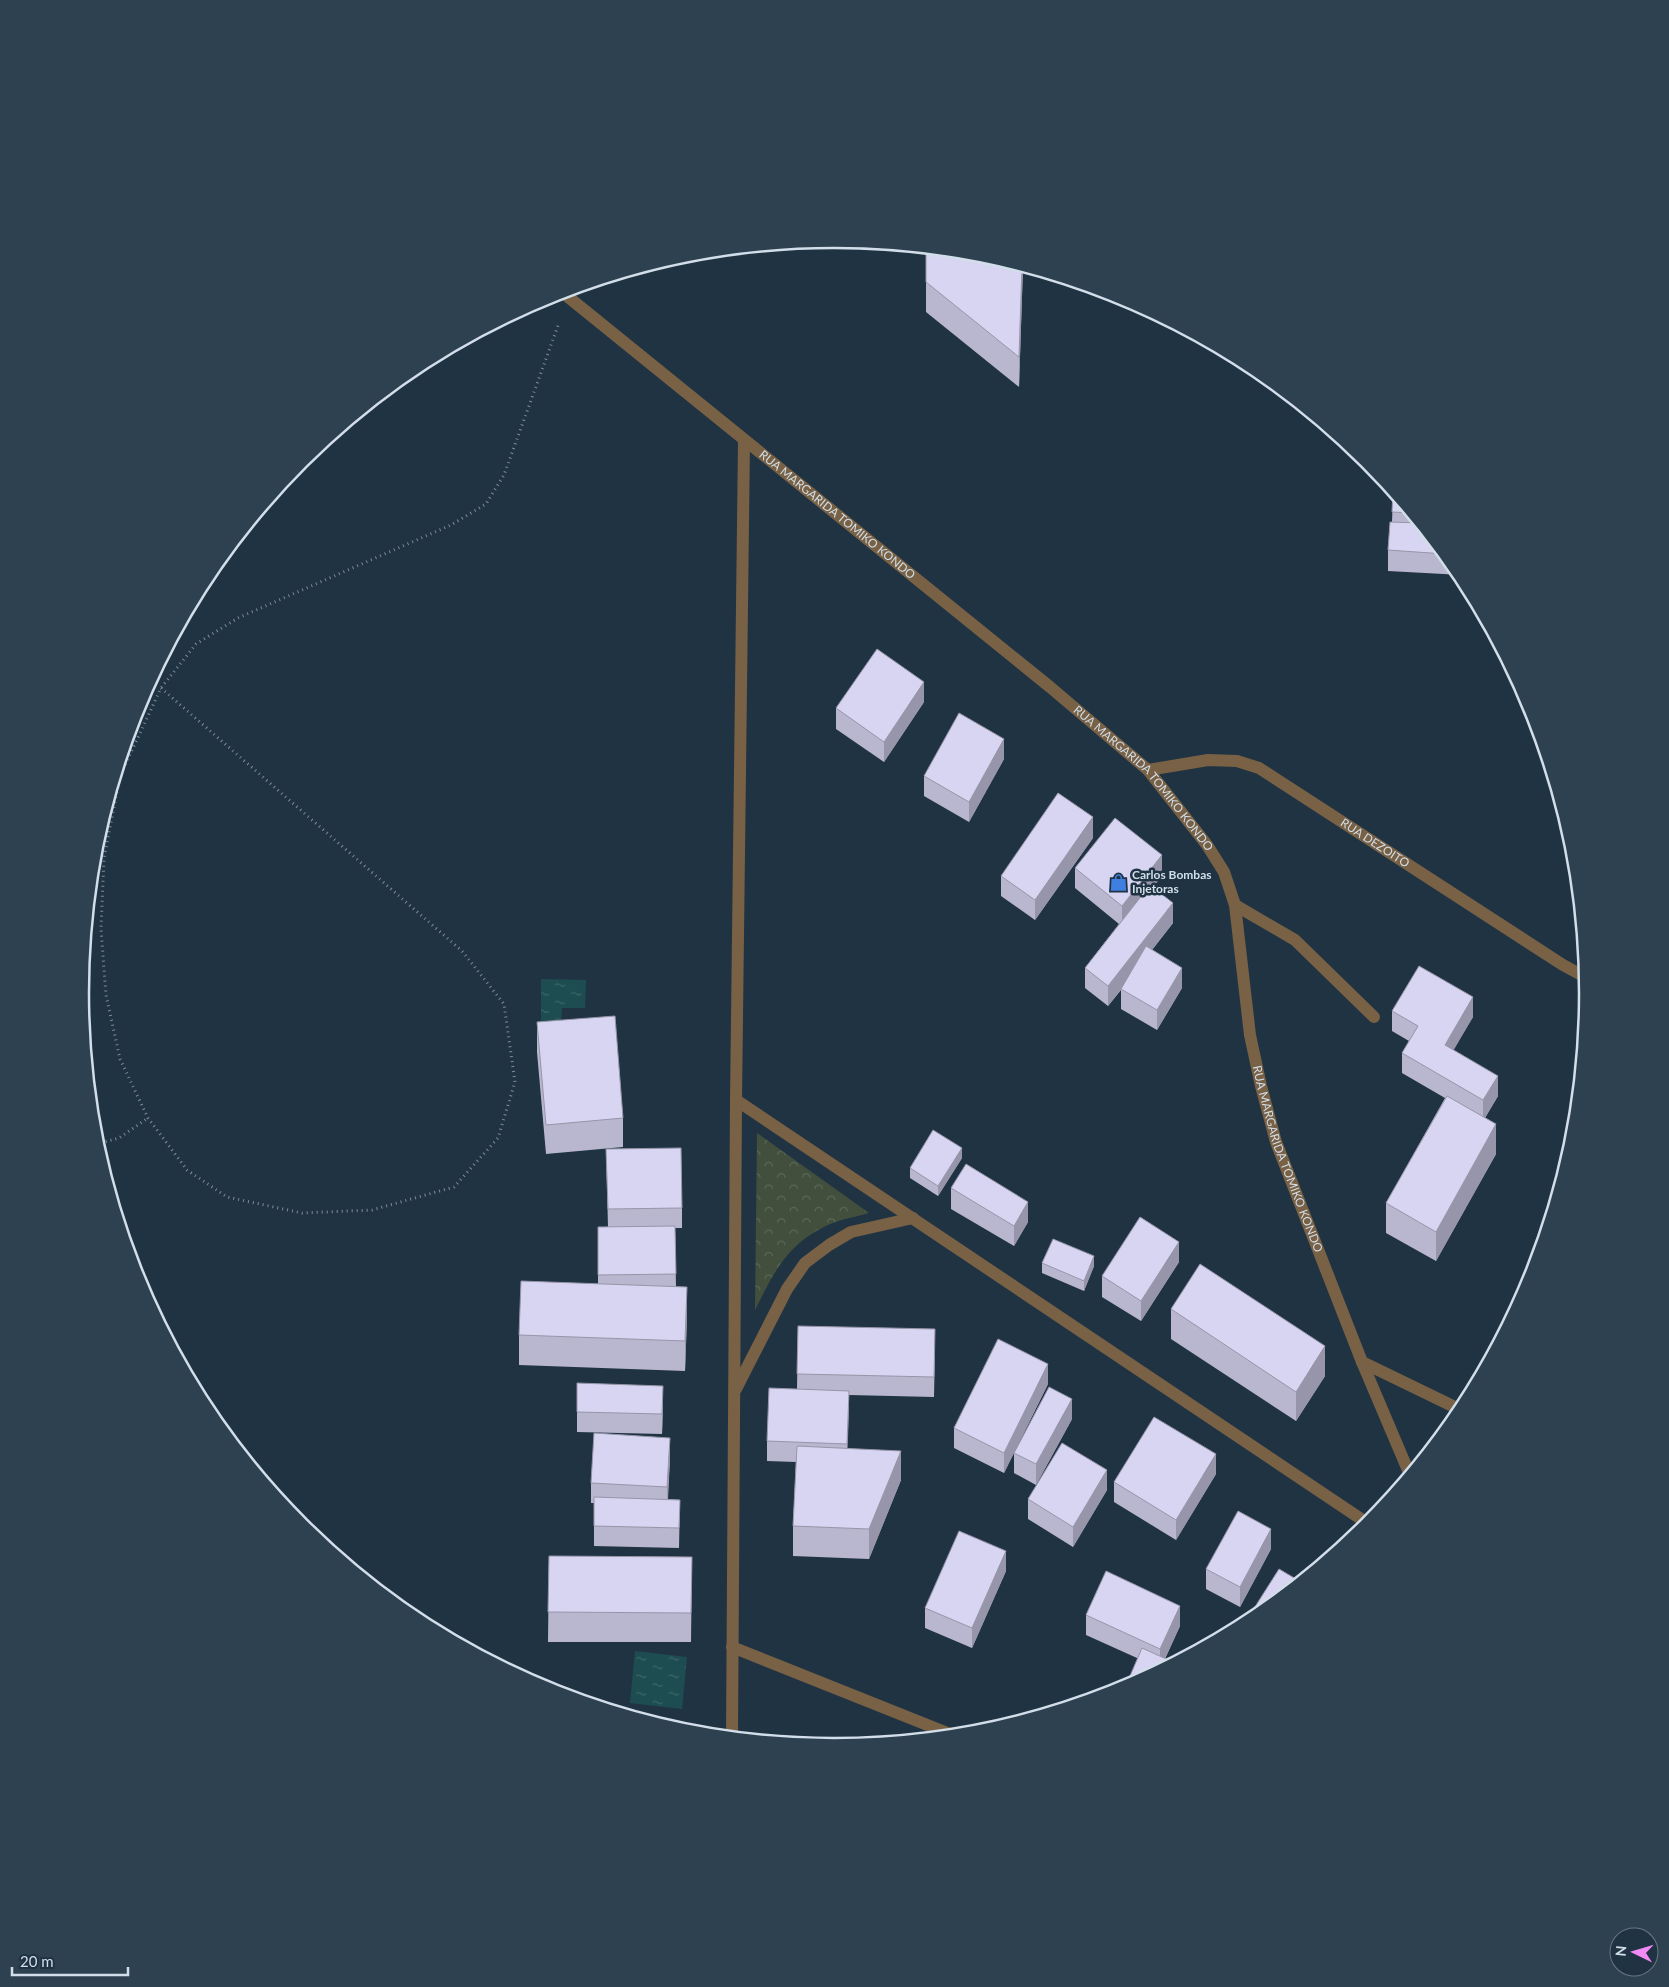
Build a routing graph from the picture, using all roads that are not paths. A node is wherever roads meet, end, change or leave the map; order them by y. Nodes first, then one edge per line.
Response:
1 (569, 297) edge
2 (744, 441) junction
3 (1148, 770) junction
4 (1235, 904) junction
5 (1580, 974) edge
6 (1374, 1018) dead end
7 (736, 1100) junction
8 (913, 1218) junction
9 (1362, 1362) junction
10 (734, 1392) junction
11 (1455, 1407) edge
12 (1408, 1469) edge
13 (1363, 1520) edge
14 (732, 1647) junction
15 (944, 1731) edge
16 (732, 1732) edge

1 - 2 street, RUA MARGARIDA TOMIKO KONDO
2 - 3 street, RUA MARGARIDA TOMIKO KONDO
2 - 7 street
3 - 4 street, RUA MARGARIDA TOMIKO KONDO
3 - 5 street, RUA DEZOITO
4 - 6 street
4 - 9 street, RUA MARGARIDA TOMIKO KONDO
7 - 8 street
7 - 10 street
8 - 10 street
8 - 13 street
9 - 11 street
9 - 12 street, RUA MARGARIDA TOMIKO KONDO
10 - 14 street
14 - 15 street
14 - 16 street

